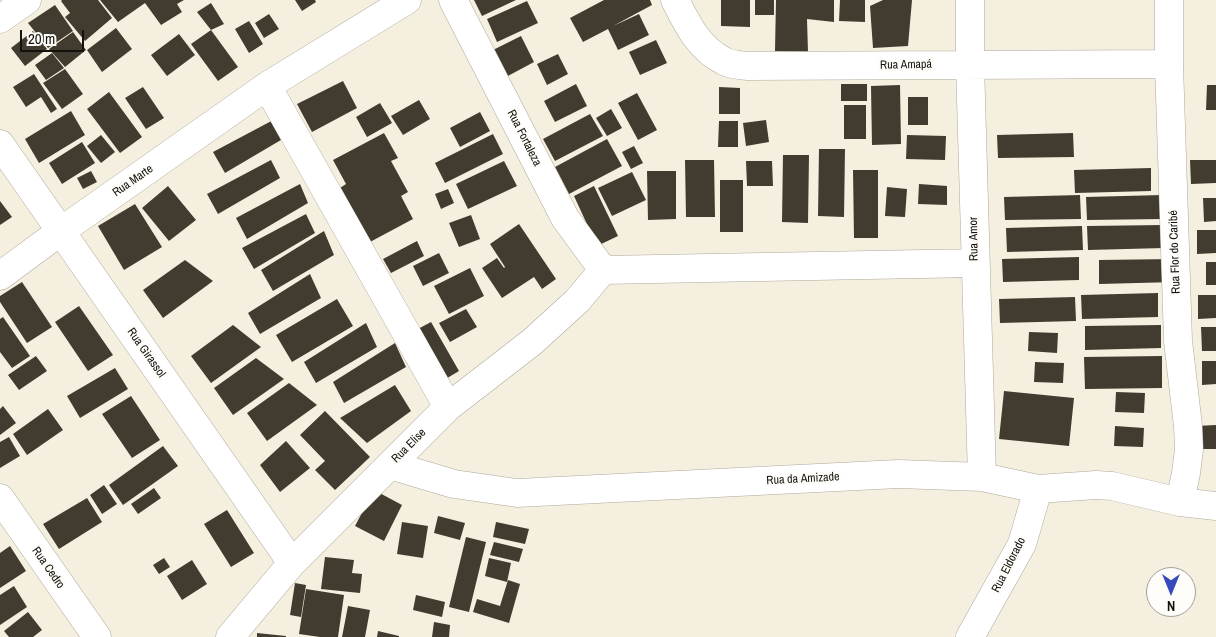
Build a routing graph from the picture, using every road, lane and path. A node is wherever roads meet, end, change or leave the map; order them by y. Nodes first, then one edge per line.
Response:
1 (27, 0) edge
2 (407, 0) edge
3 (453, 0) edge
4 (675, 0) edge
5 (970, 0) edge
6 (1169, 0) edge
7 (0, 19) edge
8 (970, 64) junction
9 (1169, 64) junction
10 (267, 86) junction
11 (0, 144) edge
12 (61, 231) junction
13 (974, 263) junction
14 (603, 270) junction
15 (0, 276) edge
16 (448, 407) junction
17 (390, 465) junction
18 (982, 477) junction
19 (1038, 489) junction
20 (0, 498) edge
21 (1180, 502) junction
22 (1216, 506) edge
23 (292, 563) junction
24 (96, 637) edge
25 (230, 637) edge
26 (970, 637) edge

1 - 7 street
2 - 10 street, Rua Marte
3 - 14 street, Rua Fortaleza
4 - 8 street, Rua Amapá
5 - 8 street, Rua Amor
6 - 9 street, Rua Flor do Caribé
8 - 9 street, Rua Amapá
8 - 13 street, Rua Amor
9 - 21 street, Rua Flor do Caribé
10 - 12 street, Rua Marte
10 - 16 street
11 - 12 street, Rua Girassol
12 - 15 street, Rua Marte
12 - 23 street, Rua Girassol
13 - 14 street
13 - 18 street, Rua Amor
14 - 16 street, Rua Elise
16 - 17 street, Rua Elise
17 - 18 street, Rua da Amizade
17 - 23 street, Rua Elise
18 - 19 street, Rua da Amizade
19 - 21 street, Rua da Amizade
19 - 26 street, Rua Eldorado
20 - 24 street, Rua Cedro
21 - 22 street, Rua da Amizade
23 - 25 street, Rua Elise

